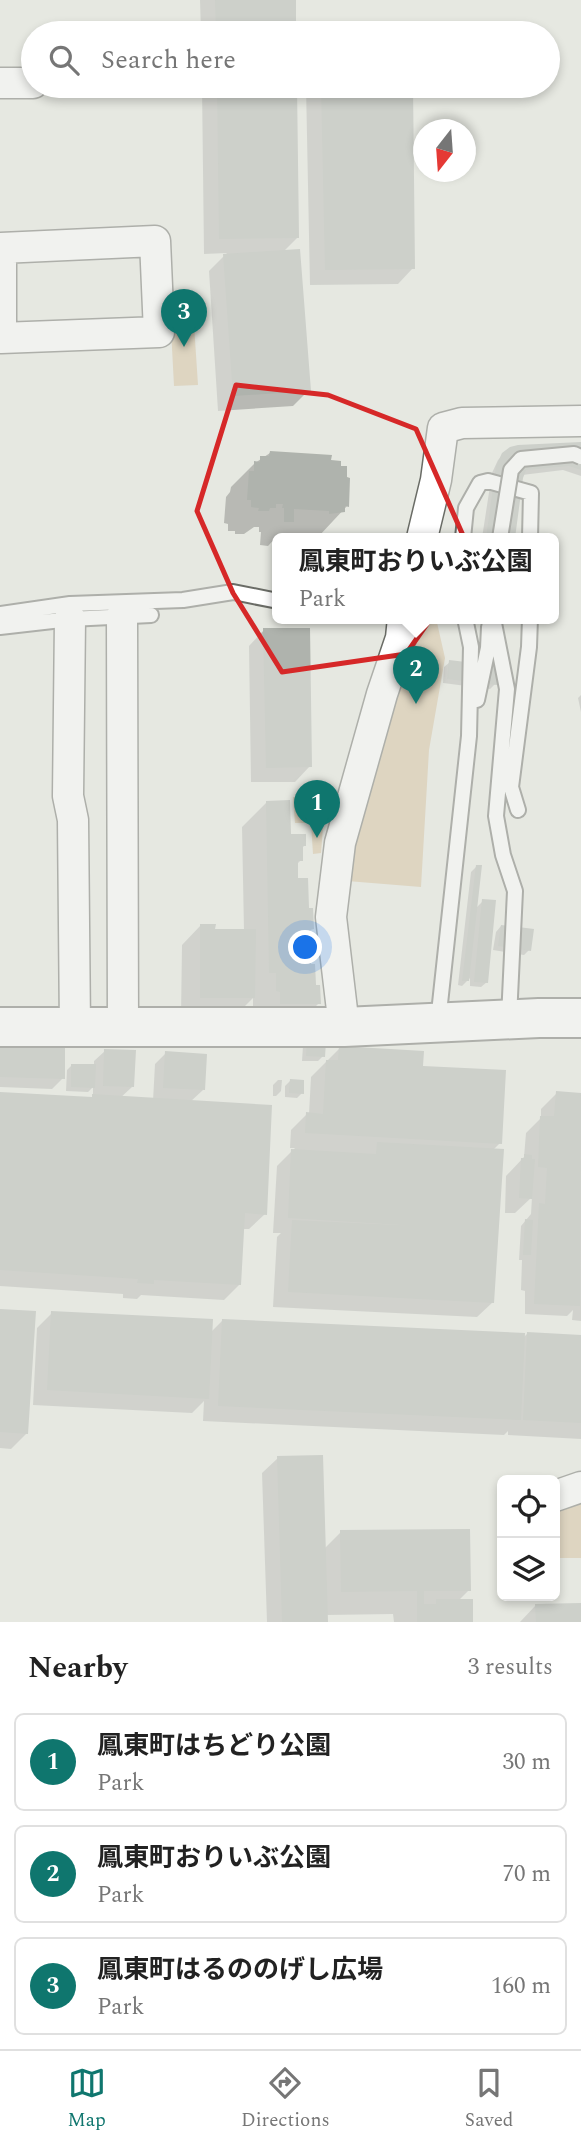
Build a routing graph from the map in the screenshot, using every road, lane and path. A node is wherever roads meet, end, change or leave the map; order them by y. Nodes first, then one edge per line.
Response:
1 (0, 83) edge
2 (21, 83) edge
3 (1, 248) edge
4 (581, 421) edge
5 (581, 457) edge
6 (423, 533) edge
7 (464, 533) edge
8 (501, 533) edge
9 (530, 533) edge
10 (272, 600) edge
11 (0, 614) edge
12 (136, 615) joint
13 (70, 619) junction
14 (400, 624) edge
15 (466, 624) edge
16 (490, 624) edge
17 (492, 624) edge
18 (530, 624) edge
19 (0, 627) edge
20 (469, 736) junction
21 (518, 810) dead end
22 (581, 1018) edge
23 (509, 1020) junction
24 (438, 1024) junction
25 (0, 1027) edge
26 (344, 1027) junction
27 (75, 1028) junction
28 (123, 1028) junction
29 (581, 1487) edge
30 (560, 1494) edge

1 - 2 street
3 - 3 street
4 - 6 street
5 - 8 lane, bridge
7 - 9 lane
10 - 11 lane
12 - 13 lane
12 - 28 street
13 - 19 lane
13 - 27 street
14 - 26 street
15 - 20 lane
16 - 20 lane
17 - 23 lane
18 - 21 lane
20 - 24 lane
22 - 23 street
23 - 24 street
24 - 26 street
25 - 27 street
26 - 28 street
27 - 28 street
29 - 30 street

